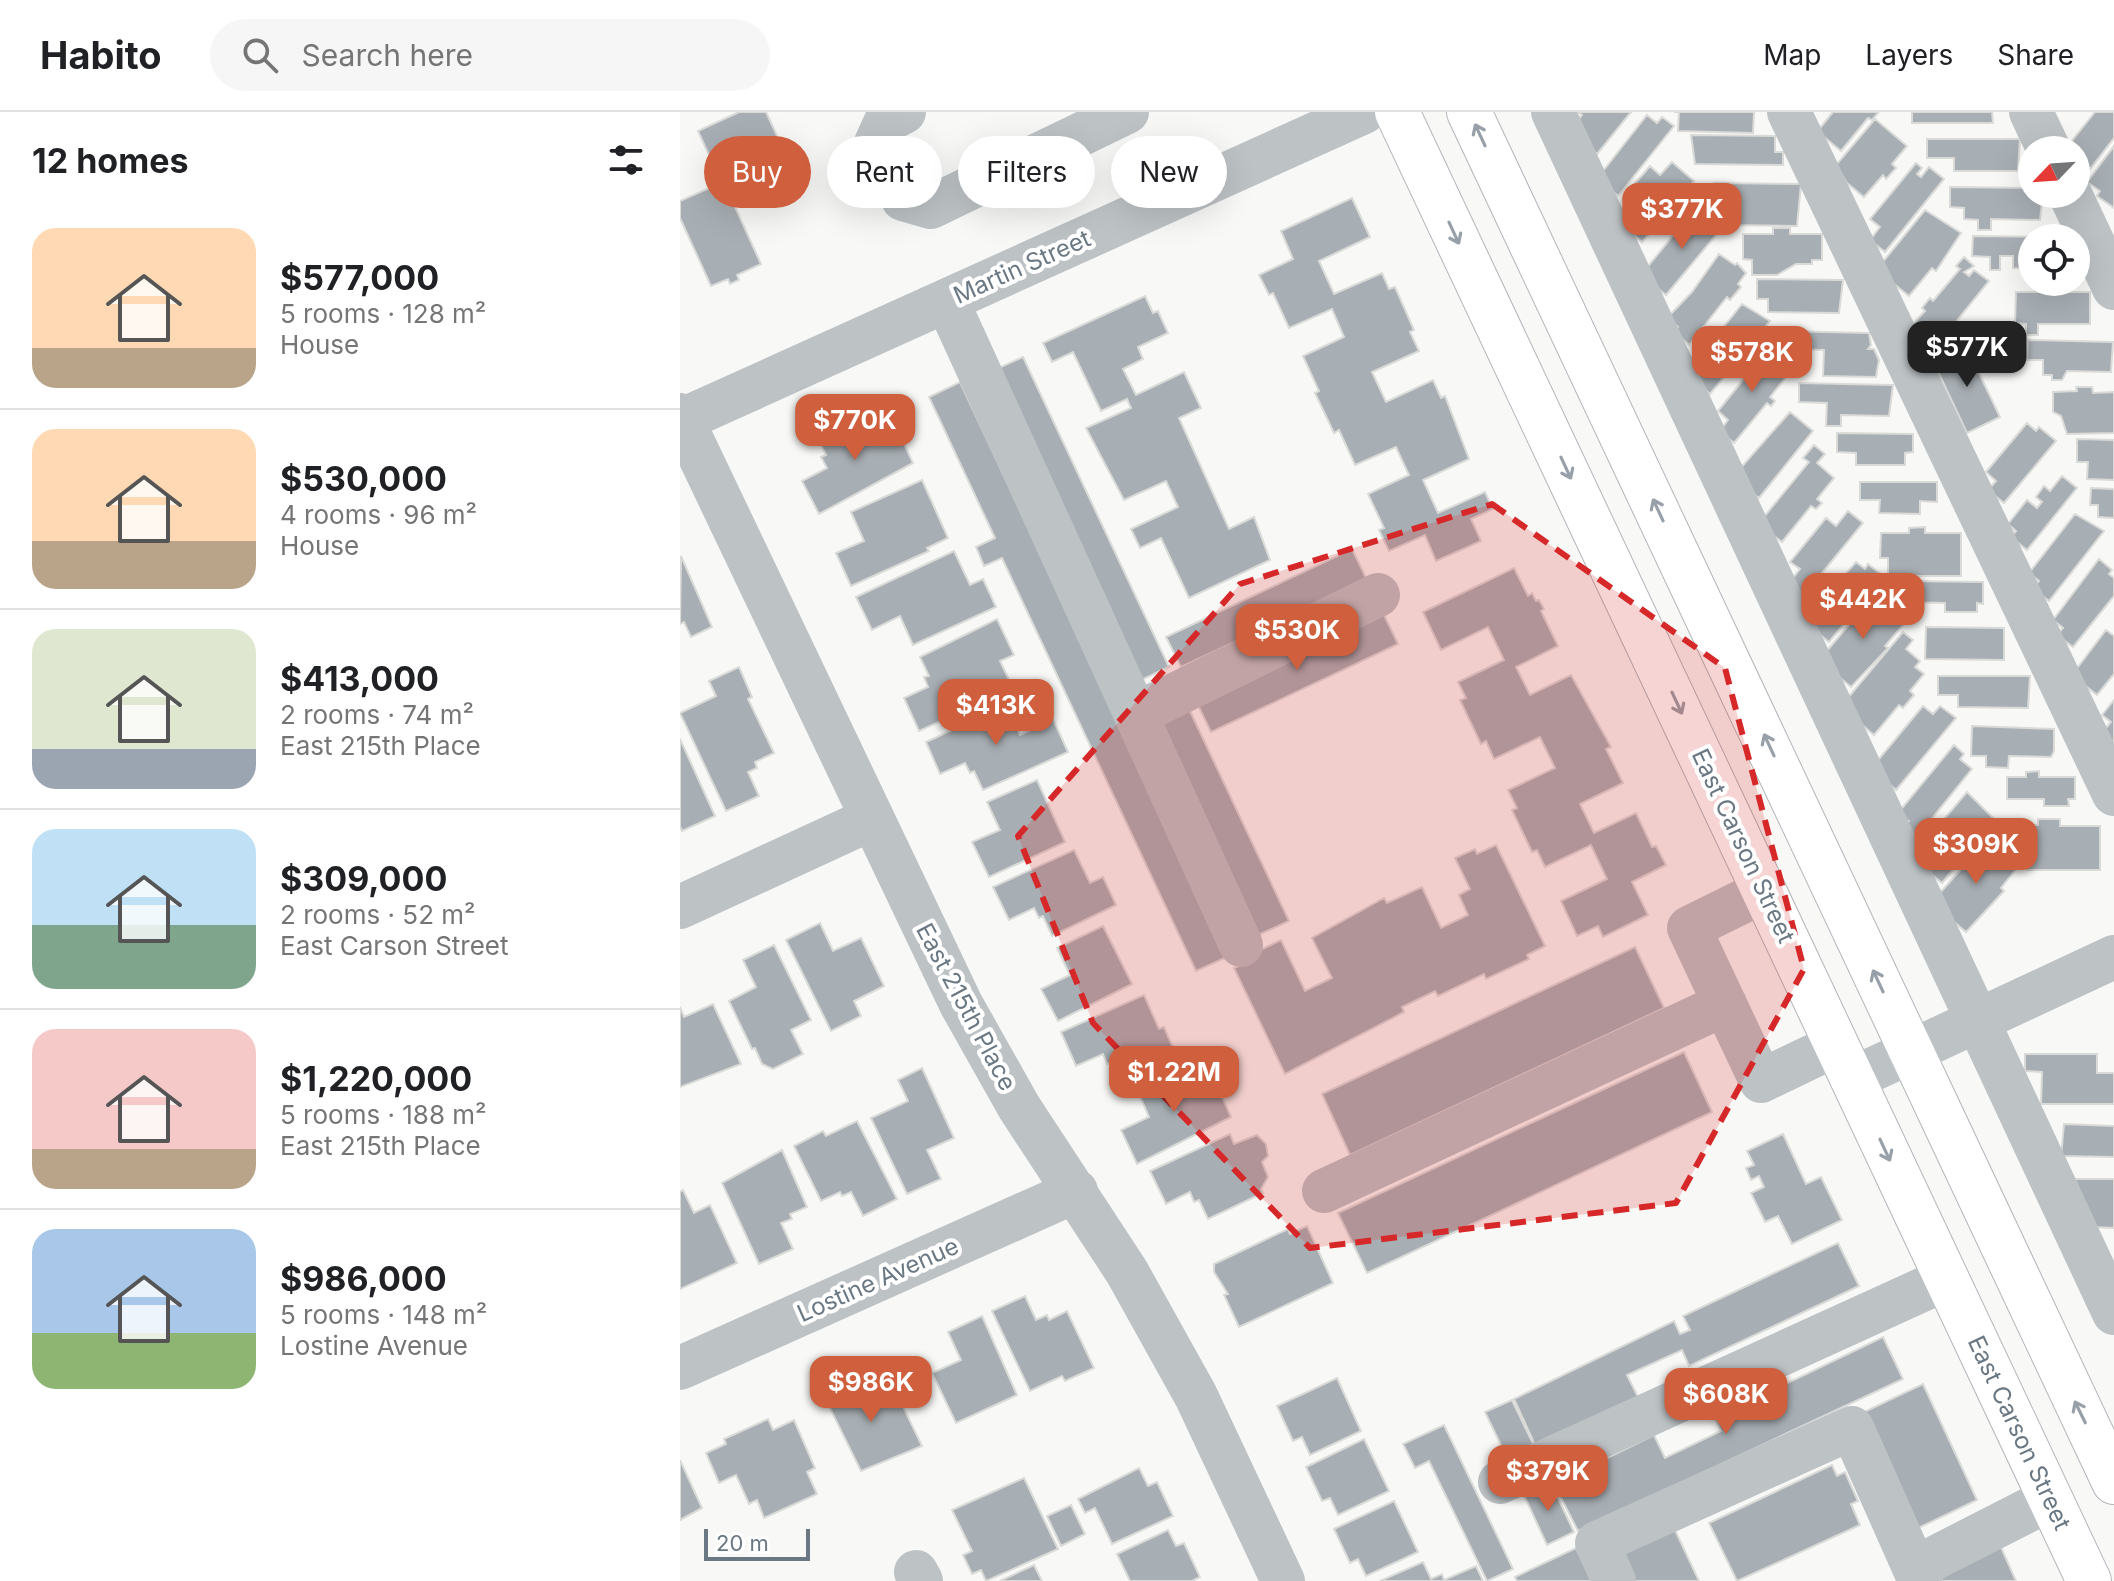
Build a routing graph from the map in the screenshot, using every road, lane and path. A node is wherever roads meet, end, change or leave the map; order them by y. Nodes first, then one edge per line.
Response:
1 (904, 112) edge
2 (1127, 112) edge
3 (1364, 112) edge
4 (1397, 112) edge
5 (1469, 112) edge
6 (1553, 112) edge
7 (1789, 112) edge
8 (2031, 112) edge
9 (2042, 136) edge
10 (2077, 208) edge
11 (2114, 288) edge
12 (947, 301) junction
13 (681, 419) edge
14 (1378, 595) dead end
15 (1136, 714) junction
16 (2114, 794) edge
17 (871, 819) junction
18 (1764, 891) junction
19 (680, 907) edge
20 (1241, 945) dead end
21 (2114, 957) edge
22 (1725, 1004) junction
23 (1978, 1020) junction
24 (1911, 1052) junction
25 (1844, 1062) junction
26 (1076, 1191) junction
27 (1324, 1191) dead end
28 (1946, 1279) junction
29 (2114, 1313) edge
30 (680, 1368) edge
31 (1500, 1482) dead end
32 (2114, 1482) edge
33 (2050, 1499) junction
34 (1918, 1574) edge
35 (1283, 1581) edge
36 (1614, 1581) edge
37 (2089, 1581) edge

1 - 2 street
3 - 12 street, Martin Street
4 -> 18 main road, East Carson Street
24 -> 5 main road
6 - 23 street
7 - 16 street
8 - 9 street
10 - 11 street
12 - 13 street, Martin Street
12 - 15 street
13 - 17 street, East 215th Place
14 - 15 street
15 - 20 street
17 - 19 street
17 - 26 street, East 215th Place
18 - 22 street
18 - 25 main road, East Carson Street
21 - 23 street
22 - 25 street
22 - 27 street
23 - 24 street
23 - 29 street
24 - 25 street
32 -> 24 main road
25 -> 28 main road, East Carson Street
26 - 30 street, Lostine Avenue
26 - 35 street, East 215th Place
28 - 31 street
28 - 33 main road, East Carson Street
33 - 34 street
33 - 37 main road, East Carson Street
34 - 36 street

